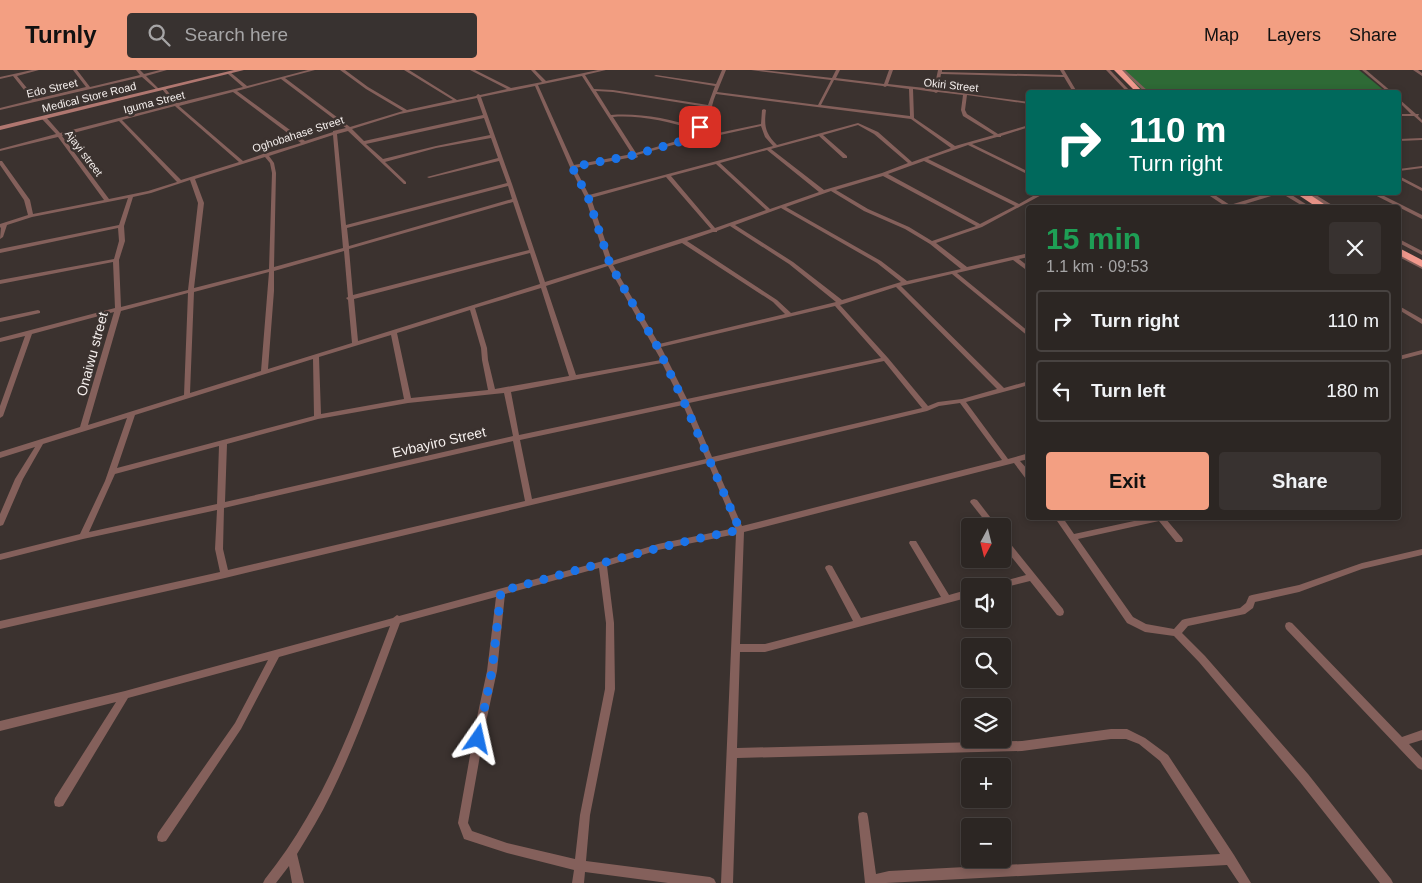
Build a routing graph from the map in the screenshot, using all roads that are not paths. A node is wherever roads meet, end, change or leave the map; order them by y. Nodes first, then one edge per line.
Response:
1 (37, 70) edge
2 (75, 70) edge
3 (138, 70) edge
4 (166, 70) edge
5 (241, 70) edge
6 (313, 70) edge
7 (342, 70) edge
8 (406, 70) edge
9 (472, 70) edge
10 (533, 70) edge
11 (604, 70) edge
12 (724, 70) edge
13 (753, 70) edge
14 (838, 70) edge
15 (890, 70) edge
16 (1062, 70) edge
17 (1108, 70) edge
18 (1112, 70) edge
19 (1118, 70) edge
20 (1123, 70) edge
21 (1364, 70) edge
22 (1415, 70) edge
23 (594, 71) edge
24 (940, 71) edge
25 (229, 73) junction
26 (14, 75) junction
27 (142, 75) junction
28 (1422, 75) edge
29 (584, 76) junction
30 (656, 76) dead end
31 (1065, 76) junction
32 (0, 78) edge
33 (282, 78) junction
34 (833, 79) junction
35 (545, 82) junction
36 (536, 84) junction
37 (717, 85) junction
38 (885, 86) junction
39 (246, 87) junction
40 (89, 88) junction
41 (510, 89) junction
42 (911, 89) junction
43 (161, 90) junction
44 (234, 90) junction
45 (593, 90) junction
46 (1074, 90) edge
47 (1127, 90) edge
48 (1132, 90) edge
49 (1138, 90) edge
50 (1145, 90) edge
51 (1388, 90) edge
52 (936, 92) junction
53 (716, 93) junction
54 (965, 94) junction
55 (478, 95) junction
56 (455, 100) junction
57 (36, 101) junction
58 (1401, 102) edge
59 (1026, 103) edge
60 (177, 106) junction
61 (709, 106) junction
62 (819, 106) junction
63 (0, 109) edge
64 (764, 110) dead end
65 (406, 111) junction
66 (1415, 115) junction
67 (1422, 115) edge
68 (485, 116) junction
69 (611, 116) junction
70 (1401, 116) edge
71 (44, 118) junction
72 (912, 118) junction
73 (120, 120) junction
74 (1422, 122) edge
75 (761, 125) junction
76 (1026, 127) edge
77 (0, 128) edge
78 (348, 128) junction
79 (698, 129) junction
80 (335, 132) junction
81 (59, 135) junction
82 (820, 135) junction
83 (492, 136) junction
84 (999, 136) junction
85 (701, 138) junction
86 (1422, 139) edge
87 (1401, 140) edge
88 (303, 142) junction
89 (363, 143) junction
90 (970, 145) junction
91 (775, 146) junction
92 (768, 148) junction
93 (954, 148) junction
94 (0, 150) edge
95 (265, 154) junction
96 (633, 156) junction
97 (845, 157) dead end
98 (501, 159) junction
99 (926, 160) junction
100 (382, 161) junction
101 (0, 162) edge
102 (243, 162) junction
103 (717, 162) junction
104 (912, 164) junction
105 (572, 167) junction
106 (1422, 167) edge
107 (1401, 170) edge
108 (1026, 173) edge
109 (884, 174) junction
110 (667, 175) junction
111 (428, 177) dead end
112 (192, 178) junction
113 (1401, 178) edge
114 (180, 182) junction
115 (404, 183) dead end
116 (510, 184) junction
117 (833, 190) junction
118 (1422, 190) edge
119 (823, 192) junction
120 (1039, 195) edge
121 (1210, 195) edge
122 (1270, 195) edge
123 (1286, 195) edge
124 (1295, 195) edge
125 (1303, 195) edge
126 (1311, 195) edge
127 (1377, 195) edge
128 (131, 196) junction
129 (588, 197) junction
130 (107, 200) junction
131 (516, 200) junction
132 (1224, 205) edge
133 (1234, 205) edge
134 (1305, 205) edge
135 (1313, 205) edge
136 (1321, 205) edge
137 (1330, 205) edge
138 (1398, 205) edge
139 (1019, 206) junction
140 (783, 207) junction
141 (1401, 207) edge
142 (1422, 210) edge
143 (770, 211) junction
144 (1414, 213) junction
145 (31, 216) junction
146 (1422, 217) edge
147 (2, 225) edge
148 (732, 225) junction
149 (121, 226) junction
150 (980, 226) junction
151 (344, 227) junction
152 (715, 231) junction
153 (0, 237) edge
154 (683, 241) junction
155 (1401, 242) edge
156 (932, 243) junction
157 (1401, 247) edge
158 (346, 249) junction
159 (0, 251) edge
160 (531, 251) junction
161 (1401, 254) edge
162 (1422, 254) edge
163 (1026, 256) edge
164 (1014, 258) junction
165 (1422, 259) edge
166 (116, 260) junction
167 (610, 264) junction
168 (1422, 265) edge
169 (1026, 268) edge
170 (965, 269) junction
171 (271, 270) junction
172 (954, 273) junction
173 (0, 282) edge
174 (906, 283) junction
175 (544, 284) junction
176 (897, 285) junction
177 (191, 290) junction
178 (349, 298) junction
179 (838, 303) junction
180 (472, 308) junction
181 (118, 309) junction
182 (1401, 309) edge
183 (38, 312) dead end
184 (789, 314) junction
185 (0, 320) edge
186 (1422, 322) edge
187 (29, 332) junction
188 (394, 333) junction
189 (1026, 333) edge
190 (0, 340) edge
191 (354, 343) junction
192 (657, 346) junction
193 (1422, 352) edge
194 (316, 355) junction
195 (1401, 357) edge
196 (886, 359) junction
197 (664, 361) junction
198 (264, 372) junction
199 (572, 377) junction
200 (1026, 384) edge
201 (508, 390) junction
202 (1002, 390) junction
203 (492, 392) junction
204 (187, 396) junction
205 (408, 401) junction
206 (962, 401) junction
207 (684, 402) junction
208 (927, 409) junction
209 (132, 414) junction
210 (0, 416) edge
211 (318, 417) junction
212 (83, 429) junction
213 (516, 438) junction
214 (41, 442) junction
215 (223, 443) junction
216 (0, 455) edge
217 (1026, 457) edge
218 (709, 459) junction
219 (1011, 461) junction
220 (112, 472) junction
221 (1026, 474) edge
222 (529, 502) junction
223 (974, 502) dead end
224 (220, 505) junction
225 (987, 518) edge
226 (1060, 520) edge
227 (1151, 520) edge
228 (1162, 520) edge
229 (0, 523) edge
230 (740, 530) junction
231 (83, 536) junction
232 (1073, 537) junction
233 (1179, 540) dead end
234 (913, 543) dead end
235 (1011, 550) edge
236 (1422, 552) edge
237 (0, 557) edge
238 (603, 564) junction
239 (828, 568) dead end
240 (225, 576) junction
241 (1032, 577) junction
242 (1011, 582) edge
243 (501, 591) junction
244 (961, 595) edge
245 (947, 599) junction
246 (1060, 612) dead end
247 (397, 619) junction
248 (859, 623) junction
249 (0, 625) edge
250 (1289, 626) dead end
251 (1176, 633) junction
252 (735, 648) junction
253 (276, 654) junction
254 (125, 695) junction
255 (0, 726) edge
256 (1422, 735) edge
257 (1400, 742) junction
258 (732, 753) junction
259 (1422, 765) edge
260 (59, 802) dead end
261 (863, 817) dead end
262 (162, 837) dead end
263 (292, 855) junction
264 (1230, 859) junction
265 (580, 866) junction
266 (871, 881) edge
267 (269, 883) edge
268 (298, 883) edge
269 (578, 883) edge
270 (710, 883) edge
271 (727, 883) edge
272 (1245, 883) edge
273 (1387, 883) edge

1 - 26 street
2 - 40 street
3 - 27 street
4 - 27 street, Edo Street
5 - 25 street, Medical Store Road
6 - 33 street, Iguma Street
7 - 65 street
8 - 56 street
9 - 41 street
10 - 35 street
11 - 23 street, Oghobahase Street
12 - 37 street
13 - 34 street, Okiri Street
14 - 34 street
15 - 38 street
16 - 31 street
17 - 47 street
18 - 48 highway
19 - 49 highway
20 - 50 street
21 - 51 street
22 - 28 street
23 - 29 street, Oghobahase Street
24 - 31 street
24 - 52 street
25 - 39 street
25 - 43 street, Medical Store Road
26 - 32 street
26 - 57 street
27 - 40 street, Edo Street
27 - 43 street
29 - 35 street, Oghobahase Street
29 - 45 street
30 - 37 street
31 - 46 street
33 - 39 street, Iguma Street
33 - 78 street
34 - 38 street, Okiri Street
34 - 62 street
35 - 36 street, Oghobahase Street
36 - 41 street, Oghobahase Street
36 - 105 street
37 - 53 street
38 - 42 street, Okiri Street
39 - 44 street, Iguma Street
40 - 57 street, Edo Street
41 - 55 street, Oghobahase Street
42 - 52 street, Okiri Street
42 - 72 street
43 - 60 street
43 - 71 street, Medical Store Road
44 - 60 street, Iguma Street
44 - 88 street
45 - 61 street
45 - 69 street
52 - 54 street, Okiri Street
53 - 61 street
53 - 62 street
54 - 59 street, Okiri Street
54 - 84 street
55 - 56 street, Oghobahase Street
55 - 68 street
56 - 65 street, Oghobahase Street
57 - 63 street, Edo Street
58 - 66 street
60 - 73 street, Iguma Street
60 - 102 street
61 - 79 street
62 - 72 street
64 - 75 street
65 - 78 street, Oghobahase Street
66 - 67 street
66 - 70 street
66 - 74 street
68 - 83 street
68 - 89 street
69 - 79 street
69 - 96 street
71 - 77 street, Medical Store Road
71 - 81 street, Ajayi street
72 - 93 street
73 - 81 street, Iguma Street
73 - 114 street
75 - 85 street
75 - 91 street
76 - 84 street
78 - 80 street, Oghobahase Street
78 - 89 street
79 - 85 street
79 - 96 street
80 - 88 street, Oghobahase Street
80 - 151 street
81 - 94 street, Iguma Street
81 - 130 street, Ajayi street
82 - 91 street
82 - 97 street
82 - 104 street
83 - 98 street
83 - 100 street
84 - 90 street
85 - 96 street
86 - 87 street
88 - 95 street, Oghobahase Street
89 - 100 street
90 - 93 street
90 - 108 street
91 - 92 street
92 - 103 street
92 - 119 street
93 - 99 street
95 - 102 street, Oghobahase Street
95 - 171 street
96 - 105 street
98 - 111 street
98 - 116 street
99 - 104 street
99 - 139 street
100 - 115 street
101 - 145 street
102 - 112 street, Oghobahase Street
103 - 110 street
103 - 143 street
104 - 109 street
105 - 129 street
106 - 107 street
109 - 117 street
109 - 150 street
110 - 129 street
110 - 152 street
112 - 114 street, Oghobahase Street
112 - 177 street
113 - 118 street
114 - 128 street, Oghobahase Street
116 - 131 street
116 - 151 street
117 - 119 street
117 - 156 street
119 - 140 street
120 - 139 street
121 - 132 street
122 - 133 street
123 - 134 street
124 - 135 highway
125 - 136 highway
126 - 137 street
127 - 138 street
128 - 130 street, Oghobahase Street
128 - 149 street, Onaiwu street
129 - 167 street
130 - 145 street, Oghobahase Street
131 - 158 street
131 - 160 street
139 - 150 street
140 - 143 street
140 - 174 street
141 - 144 street
142 - 144 street
143 - 148 street
144 - 146 street
145 - 147 street, Oghobahase Street
147 - 153 street
148 - 152 street
148 - 179 street
149 - 159 street
149 - 166 street, Onaiwu street
150 - 156 street
151 - 158 street
152 - 154 street
154 - 167 street
154 - 184 street
155 - 162 street
156 - 170 street
157 - 165 highway
158 - 171 street
158 - 178 street
160 - 175 street
160 - 178 street
161 - 168 highway
163 - 164 street
164 - 169 street
164 - 170 street
166 - 173 street
166 - 181 street, Onaiwu street
167 - 175 street
167 - 192 street
170 - 172 street
171 - 177 street
171 - 198 street
172 - 174 street
172 - 189 street
174 - 176 street
175 - 180 street
175 - 199 street
176 - 179 street
176 - 202 street
177 - 181 street
177 - 204 street
178 - 191 street
179 - 184 street
179 - 196 street
180 - 188 street
180 - 203 street
181 - 187 street
181 - 212 street, Onaiwu street
182 - 186 street
183 - 185 street
184 - 192 street
187 - 190 street
187 - 210 street
188 - 191 street
188 - 205 street
191 - 194 street
192 - 197 street
193 - 195 street
194 - 198 street
194 - 211 street
196 - 207 street, Evbayiro Street
196 - 208 street
197 - 199 street
197 - 207 street
198 - 204 street
199 - 201 street
200 - 202 street
201 - 203 street
201 - 213 street
202 - 206 street
203 - 205 street
204 - 209 street
205 - 211 street
206 - 208 street
206 - 219 street
207 - 213 street, Evbayiro Street
207 - 218 street
208 - 218 street
209 - 212 street
209 - 220 street
211 - 215 street
212 - 214 street
213 - 222 street
213 - 224 street, Evbayiro Street
214 - 216 street
214 - 229 street
215 - 220 street
215 - 224 street
217 - 219 street
218 - 222 street
218 - 230 street
219 - 221 street
219 - 230 street
220 - 231 street
222 - 240 street
223 - 225 street
224 - 231 street, Evbayiro Street
224 - 240 street
226 - 232 street
227 - 232 street
228 - 233 street
230 - 238 street
230 - 252 street
231 - 237 street, Evbayiro Street
232 - 251 street
234 - 245 street
235 - 241 street
236 - 251 street
238 - 243 street
238 - 265 street
239 - 248 street
240 - 249 street
241 - 242 street
241 - 246 street
243 - 247 street
243 - 265 street
244 - 245 street
245 - 248 street
247 - 253 street
247 - 263 street
248 - 252 street
250 - 257 street
251 - 273 street
252 - 258 street
253 - 254 street
253 - 262 street
254 - 255 street
254 - 260 street
256 - 257 street
257 - 259 street
258 - 264 street
258 - 271 street
261 - 266 street
263 - 267 street
263 - 268 street
264 - 266 street
264 - 272 street
265 - 269 street
265 - 270 street

